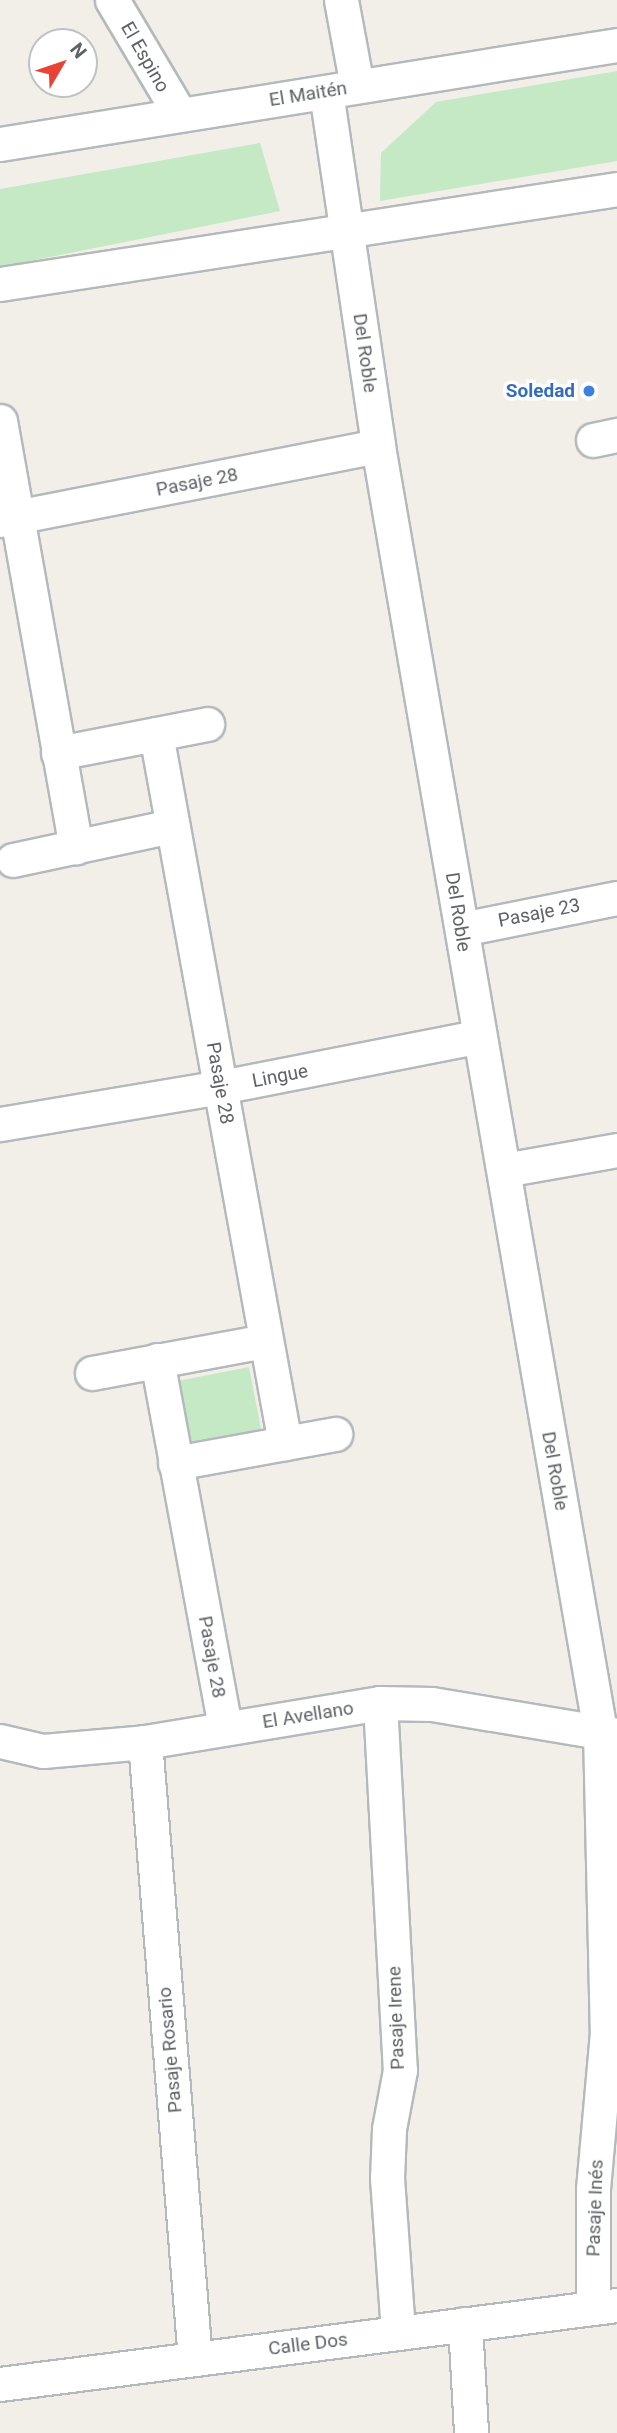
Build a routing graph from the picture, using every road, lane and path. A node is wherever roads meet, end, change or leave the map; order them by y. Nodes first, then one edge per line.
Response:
1 (112, 0) edge
2 (341, 0) edge
3 (617, 45) edge
4 (342, 89) junction
5 (179, 113) junction
6 (0, 144) edge
7 (617, 189) edge
8 (349, 233) junction
9 (0, 284) edge
10 (0, 421) edge
11 (378, 446) junction
12 (8, 519) edge
13 (207, 724) dead end
14 (156, 734) junction
15 (58, 753) junction
16 (172, 826) junction
17 (76, 847) junction
18 (13, 860) dead end
19 (617, 898) edge
20 (462, 929) junction
21 (477, 1037) junction
22 (221, 1087) junction
23 (0, 1124) edge
24 (617, 1150) edge
25 (504, 1170) junction
26 (264, 1341) junction
27 (157, 1360) junction
28 (92, 1373) dead end
29 (335, 1434) dead end
30 (285, 1443) junction
31 (176, 1463) junction
32 (380, 1703) junction
33 (225, 1728) junction
34 (608, 1733) edge
35 (0, 1741) edge
36 (145, 1742) junction
37 (605, 2306) edge
38 (465, 2324) junction
39 (398, 2332) junction
40 (195, 2358) junction
41 (0, 2384) edge
42 (471, 2433) edge

1 - 5 street, El Espino
2 - 4 street, Del Roble
3 - 4 street, El Maitén
4 - 5 street, El Maitén
4 - 8 street, Del Roble
5 - 6 street, El Maitén
7 - 8 street
8 - 9 street
8 - 11 street, Del Roble
10 - 12 street
11 - 12 street, Pasaje 28
11 - 20 street, Del Roble
12 - 15 street
13 - 14 street
14 - 15 street
14 - 16 street, Pasaje 28
15 - 17 street
16 - 17 street
16 - 22 street, Pasaje 28
17 - 18 street
19 - 20 street, Pasaje 23
20 - 21 street, Del Roble
21 - 22 street, Lingue
21 - 25 street, Del Roble
22 - 23 street, Lingue
22 - 26 street, Pasaje 28
24 - 25 street
25 - 34 street, Del Roble
26 - 27 street
26 - 30 street, Pasaje 28
27 - 28 street
27 - 31 street, Pasaje 28
29 - 30 street
30 - 31 street
31 - 33 street, Pasaje 28
32 - 33 street, El Avellano
32 - 34 street, El Avellano
32 - 39 street, Pasaje Irene
33 - 36 street, El Avellano
34 - 37 street, Pasaje Inés
35 - 36 street, El Avellano
36 - 40 street, Pasaje Rosario
37 - 38 street, Calle Dos
38 - 39 street, Calle Dos
38 - 42 street
39 - 40 street, Calle Dos
40 - 41 street, Calle Dos

